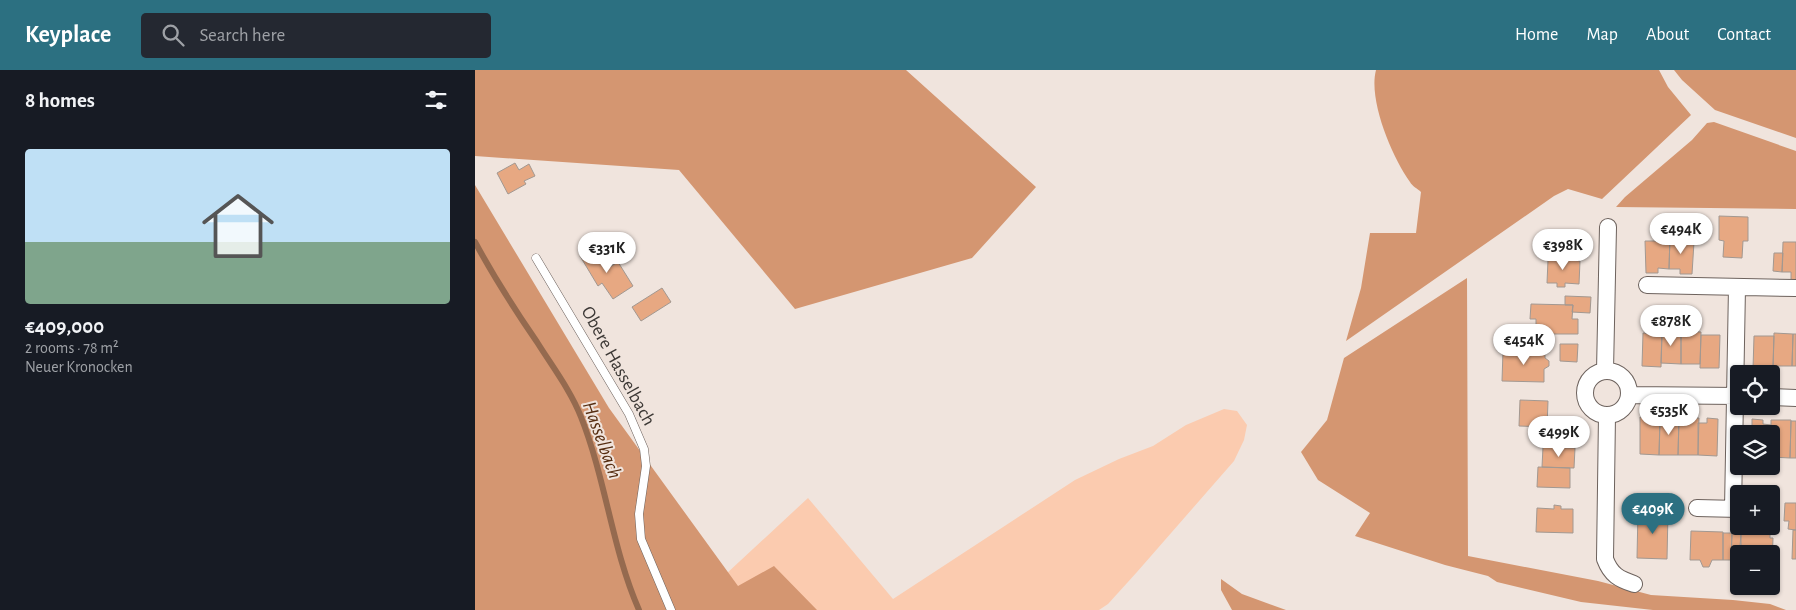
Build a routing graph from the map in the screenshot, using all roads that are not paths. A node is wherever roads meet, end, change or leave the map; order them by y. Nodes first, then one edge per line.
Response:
1 (1608, 227) dead end
2 (536, 258) dead end
3 (1647, 284) dead end
4 (1737, 287) junction
5 (1796, 288) edge
6 (1737, 365) edge
7 (1605, 371) junction
8 (1629, 395) junction
9 (1730, 396) edge
10 (1780, 397) edge
11 (1796, 398) edge
12 (1607, 415) junction
13 (1737, 415) edge
14 (1736, 485) edge
15 (1697, 508) dead end
16 (1730, 509) edge
17 (1634, 584) dead end
18 (671, 610) edge

1 - 7 street
2 - 18 lane, Obere Hasselbach
3 - 4 street
4 - 5 street
4 - 6 street
7 - 8 street
7 - 12 street
8 - 9 street
8 - 12 street
10 - 11 street
12 - 17 street
13 - 14 street
15 - 16 street

